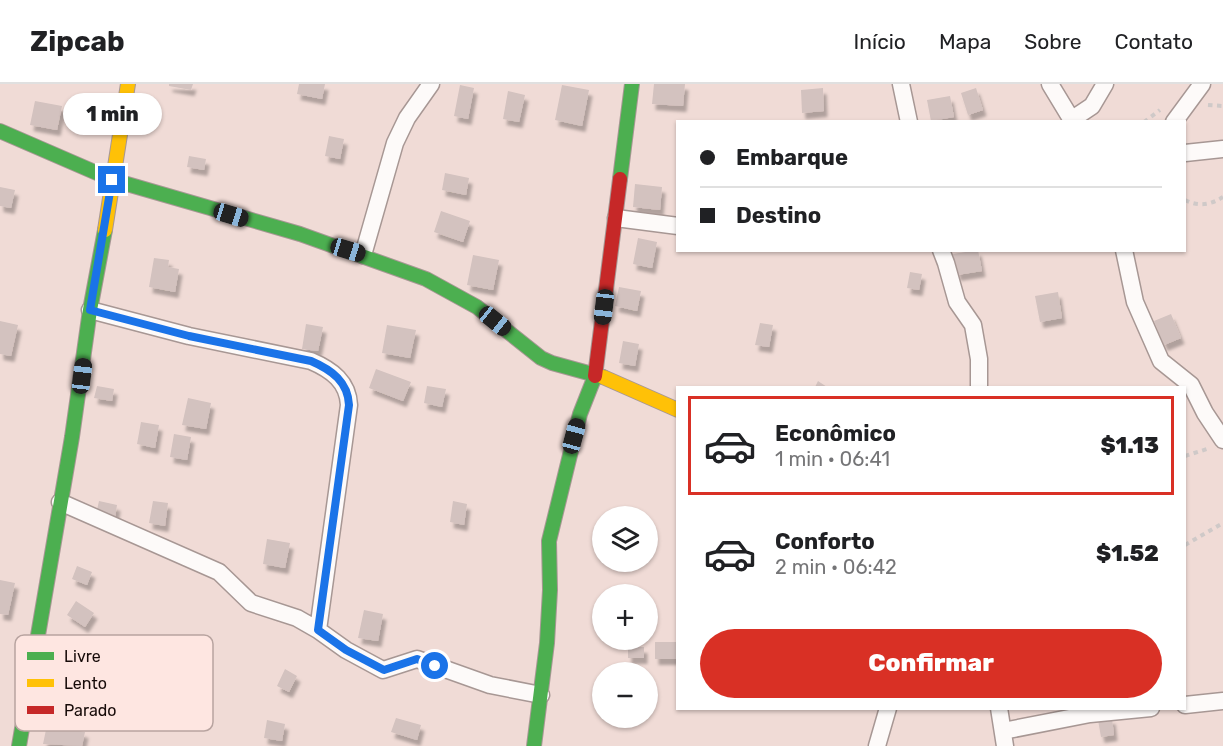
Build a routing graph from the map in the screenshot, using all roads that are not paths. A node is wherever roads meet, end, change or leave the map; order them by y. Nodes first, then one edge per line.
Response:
1 (128, 84) edge
2 (431, 84) edge
3 (632, 84) edge
4 (901, 84) edge
5 (1050, 84) edge
6 (1105, 84) edge
7 (1202, 84) edge
8 (909, 120) edge
9 (1071, 120) edge
10 (1073, 120) edge
11 (1175, 120) edge
12 (0, 131) edge
13 (1223, 149) edge
14 (1186, 153) edge
15 (112, 180) junction
16 (616, 218) junction
17 (676, 226) edge
18 (942, 252) edge
19 (1124, 252) edge
20 (363, 255) junction
21 (90, 310) junction
22 (596, 374) junction
23 (980, 386) edge
24 (676, 409) edge
25 (1218, 443) edge
26 (60, 502) junction
27 (318, 630) junction
28 (38, 635) edge
29 (541, 695) junction
30 (1223, 701) edge
31 (1186, 705) edge
32 (887, 710) edge
33 (999, 710) edge
34 (1131, 710) edge
35 (22, 731) edge
36 (1004, 738) edge
37 (19, 746) edge
38 (534, 746) edge
39 (877, 746) edge

1 - 15 street
2 - 20 street
3 - 16 street
4 - 8 street
5 - 9 street
6 - 10 street
7 - 11 street
12 - 15 street
13 - 14 street
15 - 20 street
15 - 21 street
16 - 17 street
16 - 22 street
18 - 23 street
19 - 25 street
20 - 22 street
21 - 26 street
21 - 27 street
22 - 24 street
22 - 29 street
26 - 27 street
26 - 28 street
27 - 29 street
29 - 38 street
30 - 31 street
32 - 39 street
33 - 36 street
34 - 36 street
35 - 37 street

